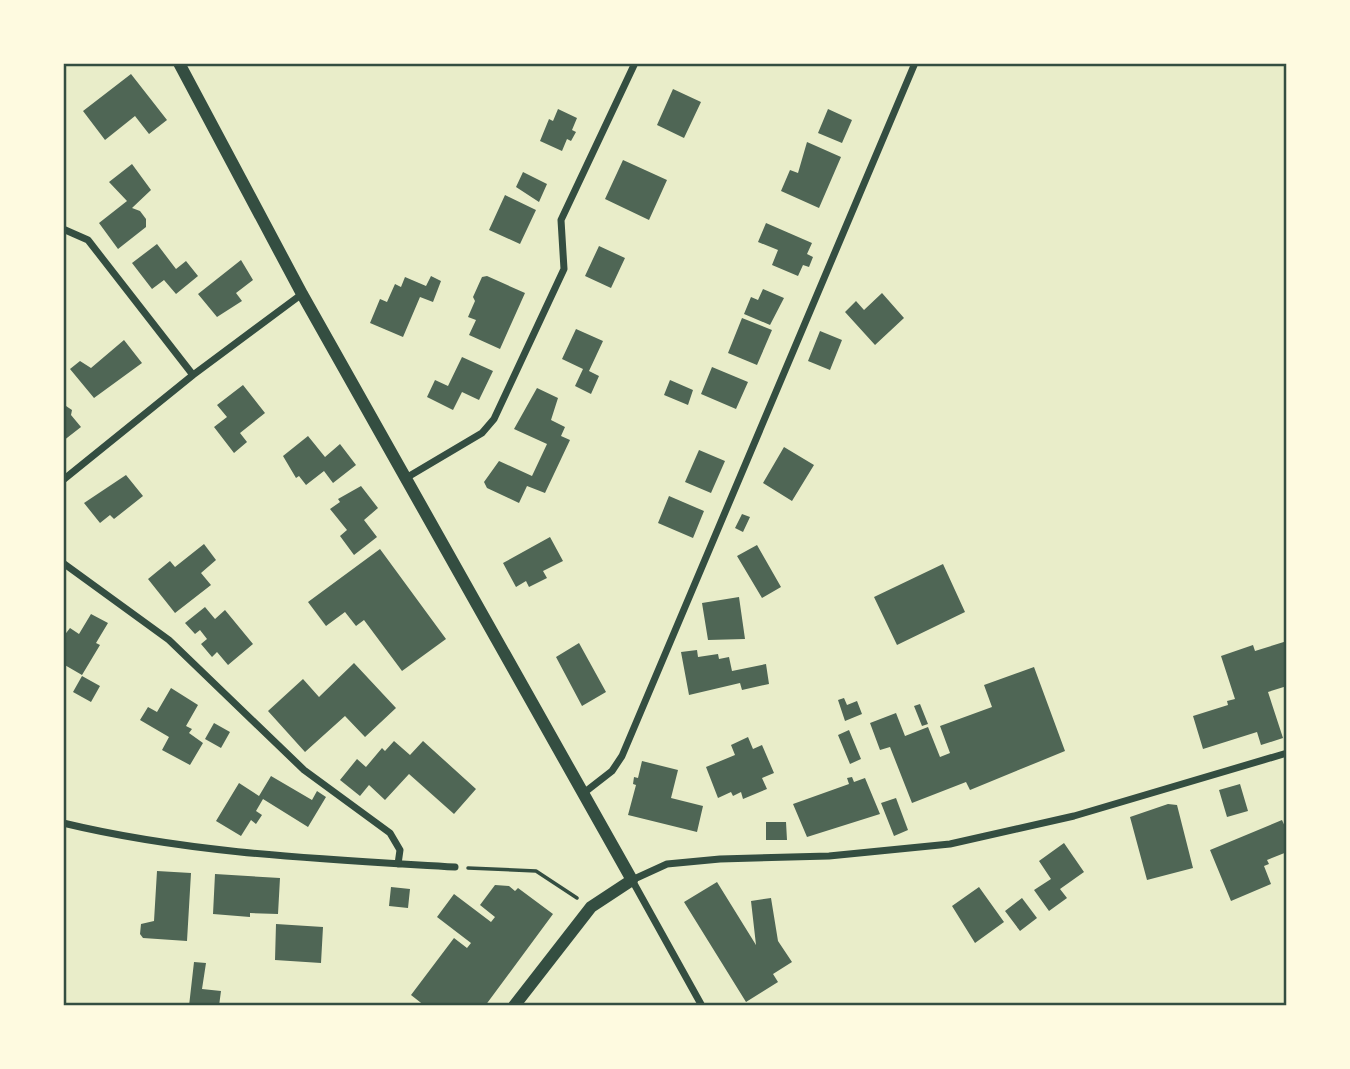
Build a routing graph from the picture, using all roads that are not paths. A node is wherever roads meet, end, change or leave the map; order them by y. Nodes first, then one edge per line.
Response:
1 (179, 63) edge
2 (635, 63) edge
3 (915, 63) edge
4 (63, 229) edge
5 (302, 294) junction
6 (192, 375) junction
7 (406, 478) junction
8 (63, 480) edge
9 (63, 563) edge
10 (1287, 753) edge
11 (585, 792) junction
12 (63, 823) edge
13 (398, 864) junction
14 (455, 867) road end
15 (632, 880) junction
16 (514, 1006) edge
17 (702, 1006) edge

1 - 5 street
2 - 7 street
3 - 11 street
4 - 6 street
5 - 6 street
5 - 7 street
6 - 8 street
7 - 11 street
9 - 13 street
10 - 15 street
11 - 15 street
12 - 13 street
13 - 14 street
15 - 16 street
15 - 17 street

